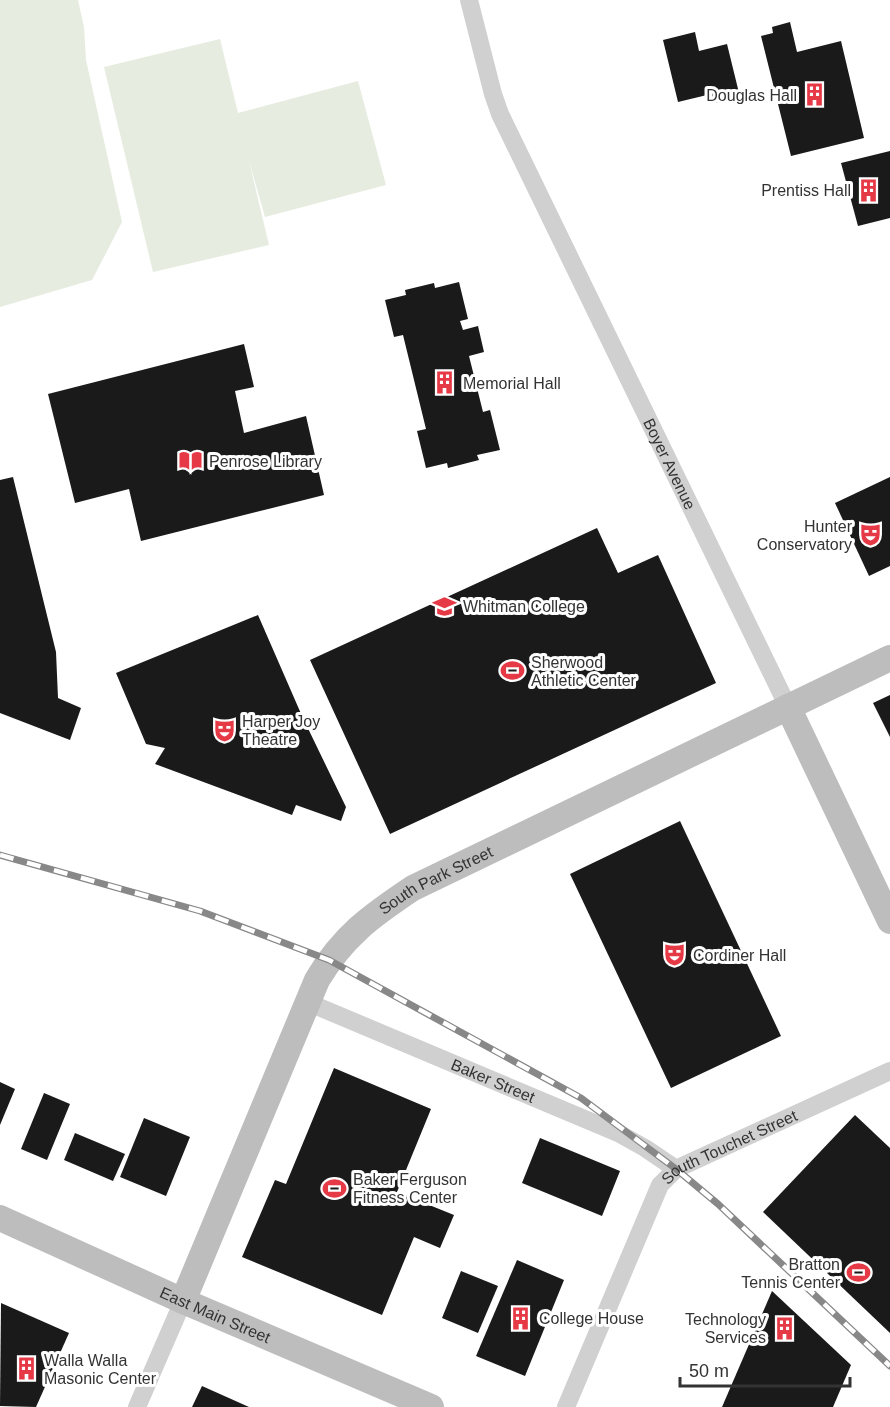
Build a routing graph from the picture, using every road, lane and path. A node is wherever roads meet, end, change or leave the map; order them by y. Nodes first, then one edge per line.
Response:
1 (469, 0) edge
2 (890, 658) edge
3 (788, 707) junction
4 (890, 921) edge
5 (308, 1002) junction
6 (890, 1071) edge
7 (676, 1169) junction
8 (0, 1218) edge
9 (183, 1301) junction
10 (137, 1407) edge
11 (430, 1407) edge
12 (566, 1407) edge

1 - 3 street, Boyer Avenue
2 - 3 street, South Park Street
3 - 4 street, Boyer Avenue
3 - 5 street, South Park Street
5 - 7 street, Baker Street
5 - 9 street, South Park Street
6 - 7 street, South Touchet Street
7 - 12 street, South Touchet Street
8 - 9 street, East Main Street
9 - 10 street
9 - 11 street, East Main Street

